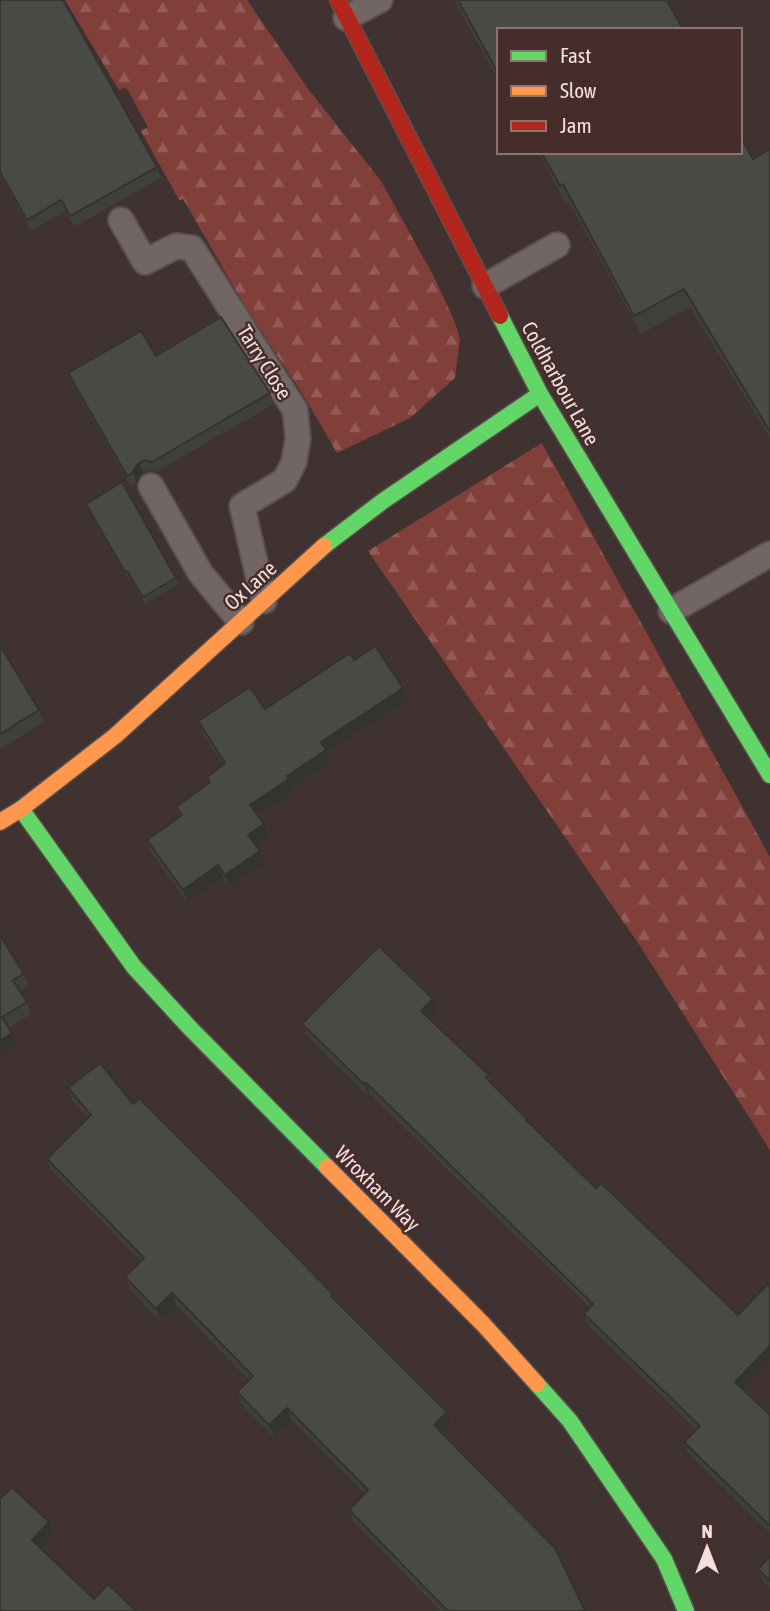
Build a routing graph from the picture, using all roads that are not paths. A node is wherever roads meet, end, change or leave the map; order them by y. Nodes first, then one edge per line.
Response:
1 (380, 0) edge
2 (342, 9) edge
3 (121, 220) dead end
4 (556, 245) dead end
5 (485, 286) junction
6 (540, 394) junction
7 (151, 486) dead end
8 (770, 554) edge
9 (264, 601) junction
10 (671, 611) junction
11 (241, 622) junction
12 (770, 775) edge
13 (21, 808) junction
14 (0, 822) edge
15 (685, 1611) edge

1 - 2 lane
2 - 5 street, Coldharbour Lane
3 - 9 lane, Tarry Close
4 - 5 lane
5 - 6 street, Coldharbour Lane
6 - 9 street, Ox Lane
6 - 10 street, Coldharbour Lane
7 - 11 lane
8 - 10 lane
9 - 11 street, Ox Lane
10 - 12 street, Coldharbour Lane
11 - 13 street, Ox Lane
13 - 14 street, Ox Lane
13 - 15 street, Wroxham Way

